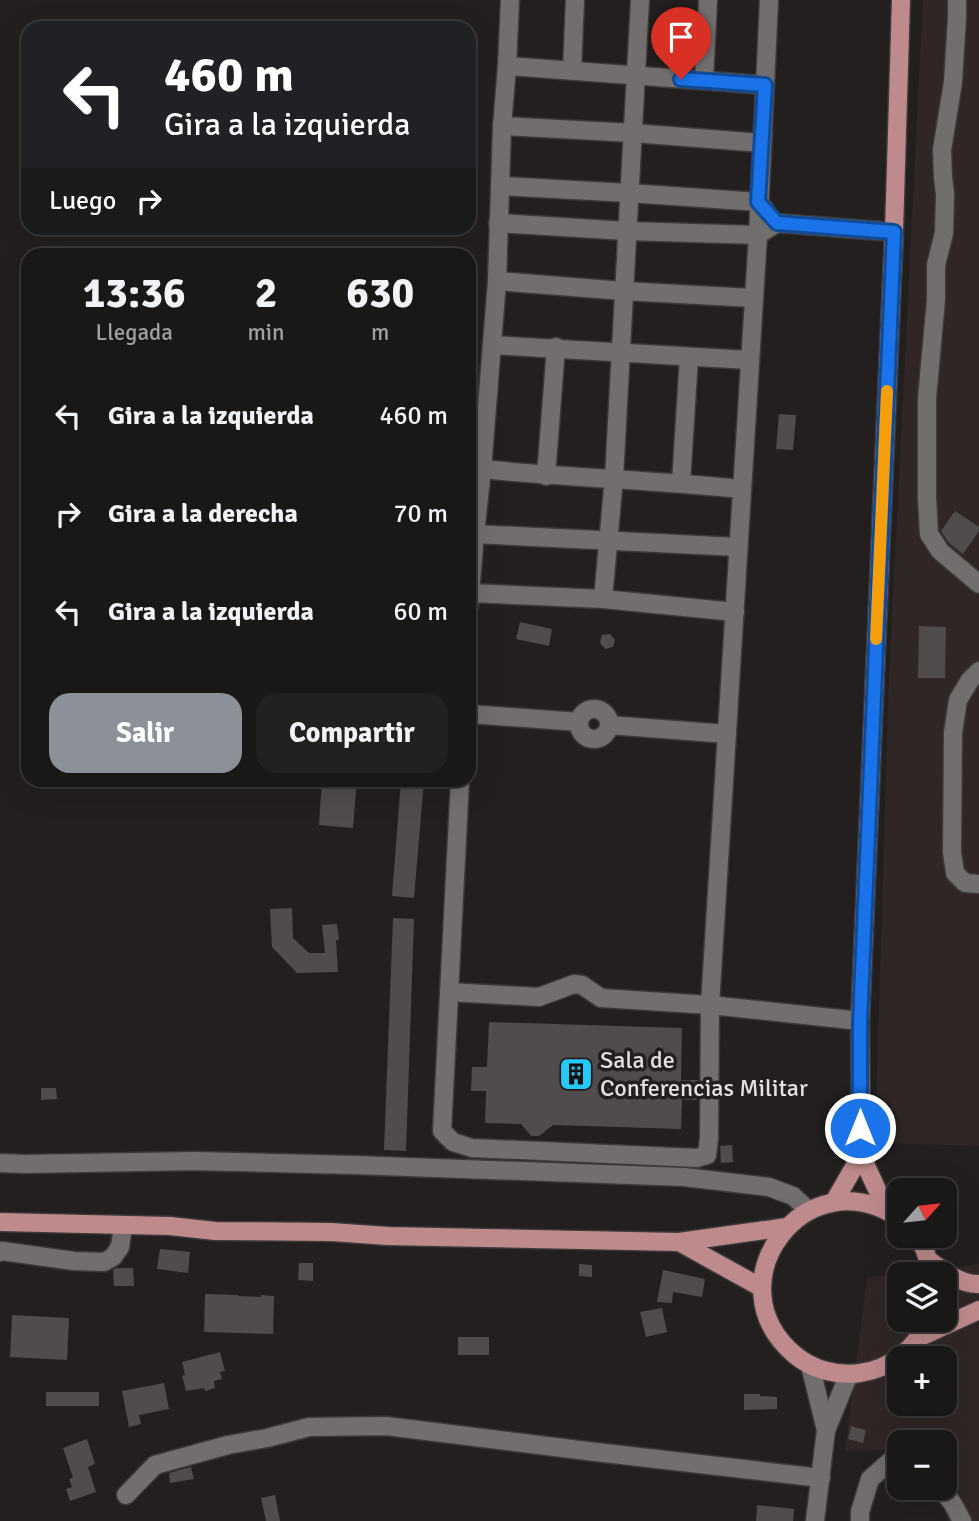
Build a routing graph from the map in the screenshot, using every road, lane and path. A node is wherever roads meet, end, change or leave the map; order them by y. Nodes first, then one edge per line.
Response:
1 (510, 0) edge
2 (575, 0) edge
3 (640, 0) edge
4 (708, 0) edge
5 (769, 0) edge
6 (901, 0) edge
7 (957, 0) edge
8 (507, 66) junction
9 (572, 71) junction
10 (636, 75) junction
11 (704, 80) junction
12 (765, 85) junction
13 (502, 126) junction
14 (633, 133) junction
15 (762, 143) junction
16 (501, 187) junction
17 (629, 192) junction
18 (758, 202) junction
19 (498, 223) junction
20 (777, 223) junction
21 (627, 231) junction
22 (894, 232) junction
23 (758, 235) junction
24 (497, 281) junction
25 (623, 291) junction
26 (753, 298) junction
27 (492, 345) junction
28 (556, 347) junction
29 (622, 352) junction
30 (689, 357) junction
31 (749, 360) junction
32 (482, 469) junction
33 (546, 476) junction
34 (614, 478) junction
35 (681, 483) junction
36 (741, 489) junction
37 (476, 525) edge
38 (476, 534) edge
39 (607, 541) junction
40 (738, 547) junction
41 (979, 584) edge
42 (476, 599) edge
43 (603, 599) junction
44 (735, 612) junction
45 (979, 671) edge
46 (476, 715) edge
47 (727, 734) junction
48 (460, 787) edge
49 (979, 884) edge
50 (449, 992) junction
51 (710, 1006) junction
52 (860, 1021) junction
53 (861, 1155) junction
54 (0, 1163) edge
55 (834, 1202) junction
56 (887, 1204) edge
57 (809, 1211) junction
58 (887, 1213) edge
59 (0, 1222) edge
60 (123, 1225) junction
61 (787, 1227) junction
62 (679, 1242) junction
63 (0, 1252) edge
64 (957, 1278) edge
65 (979, 1284) edge
66 (762, 1288) junction
67 (979, 1310) edge
68 (921, 1332) edge
69 (918, 1338) junction
70 (810, 1364) junction
71 (849, 1374) junction
72 (826, 1430) junction
73 (887, 1464) edge
74 (821, 1478) junction
75 (126, 1495) dead end
76 (950, 1500) edge
77 (815, 1521) edge
78 (860, 1521) edge
79 (962, 1521) edge

1 - 8 street
2 - 9 street
3 - 10 street
4 - 11 street
5 - 12 street
6 - 22 main road
7 - 41 street
8 - 9 street
8 - 13 street
9 - 10 street
10 - 11 street
10 - 14 street
11 - 12 street
12 - 15 street
13 - 14 street
13 - 16 street
14 - 15 street
14 - 17 street
15 - 18 street
16 - 17 street
16 - 19 street
17 - 18 street
17 - 21 street
18 - 20 street
18 - 23 street
19 - 21 street
19 - 24 street
20 - 22 street
20 - 23 street
21 - 23 street
21 - 25 street
22 - 52 main road
23 - 26 street
24 - 25 street
24 - 27 street
25 - 26 street
25 - 29 street
26 - 31 street
27 - 28 street
27 - 32 street
28 - 29 street
28 - 33 street
29 - 30 street
29 - 34 street
30 - 31 street
30 - 35 street
31 - 36 street
32 - 33 street
32 - 37 street
33 - 34 street
34 - 35 street
34 - 39 street
35 - 36 street
36 - 40 street
38 - 39 street
39 - 40 street
39 - 43 street
40 - 44 street
42 - 43 street
43 - 44 street
44 - 47 street
45 - 49 street
46 - 47 street
47 - 51 street
48 - 50 street
50 - 51 street
50 - 51 street
51 - 52 street
52 - 53 main road
53 - 55 main road
53 - 56 main road
54 - 57 street
55 - 57 main road
55 - 58 main road
57 - 61 main road
59 - 60 main road
60 - 62 main road
60 - 63 street
61 - 62 main road
61 - 66 main road
62 - 66 main road
64 - 65 main road
66 - 70 main road
67 - 69 main road
68 - 69 main road
69 - 71 main road
70 - 71 main road
70 - 72 street
71 - 72 street
72 - 74 street
73 - 78 street
74 - 75 street
74 - 77 street
76 - 79 street

